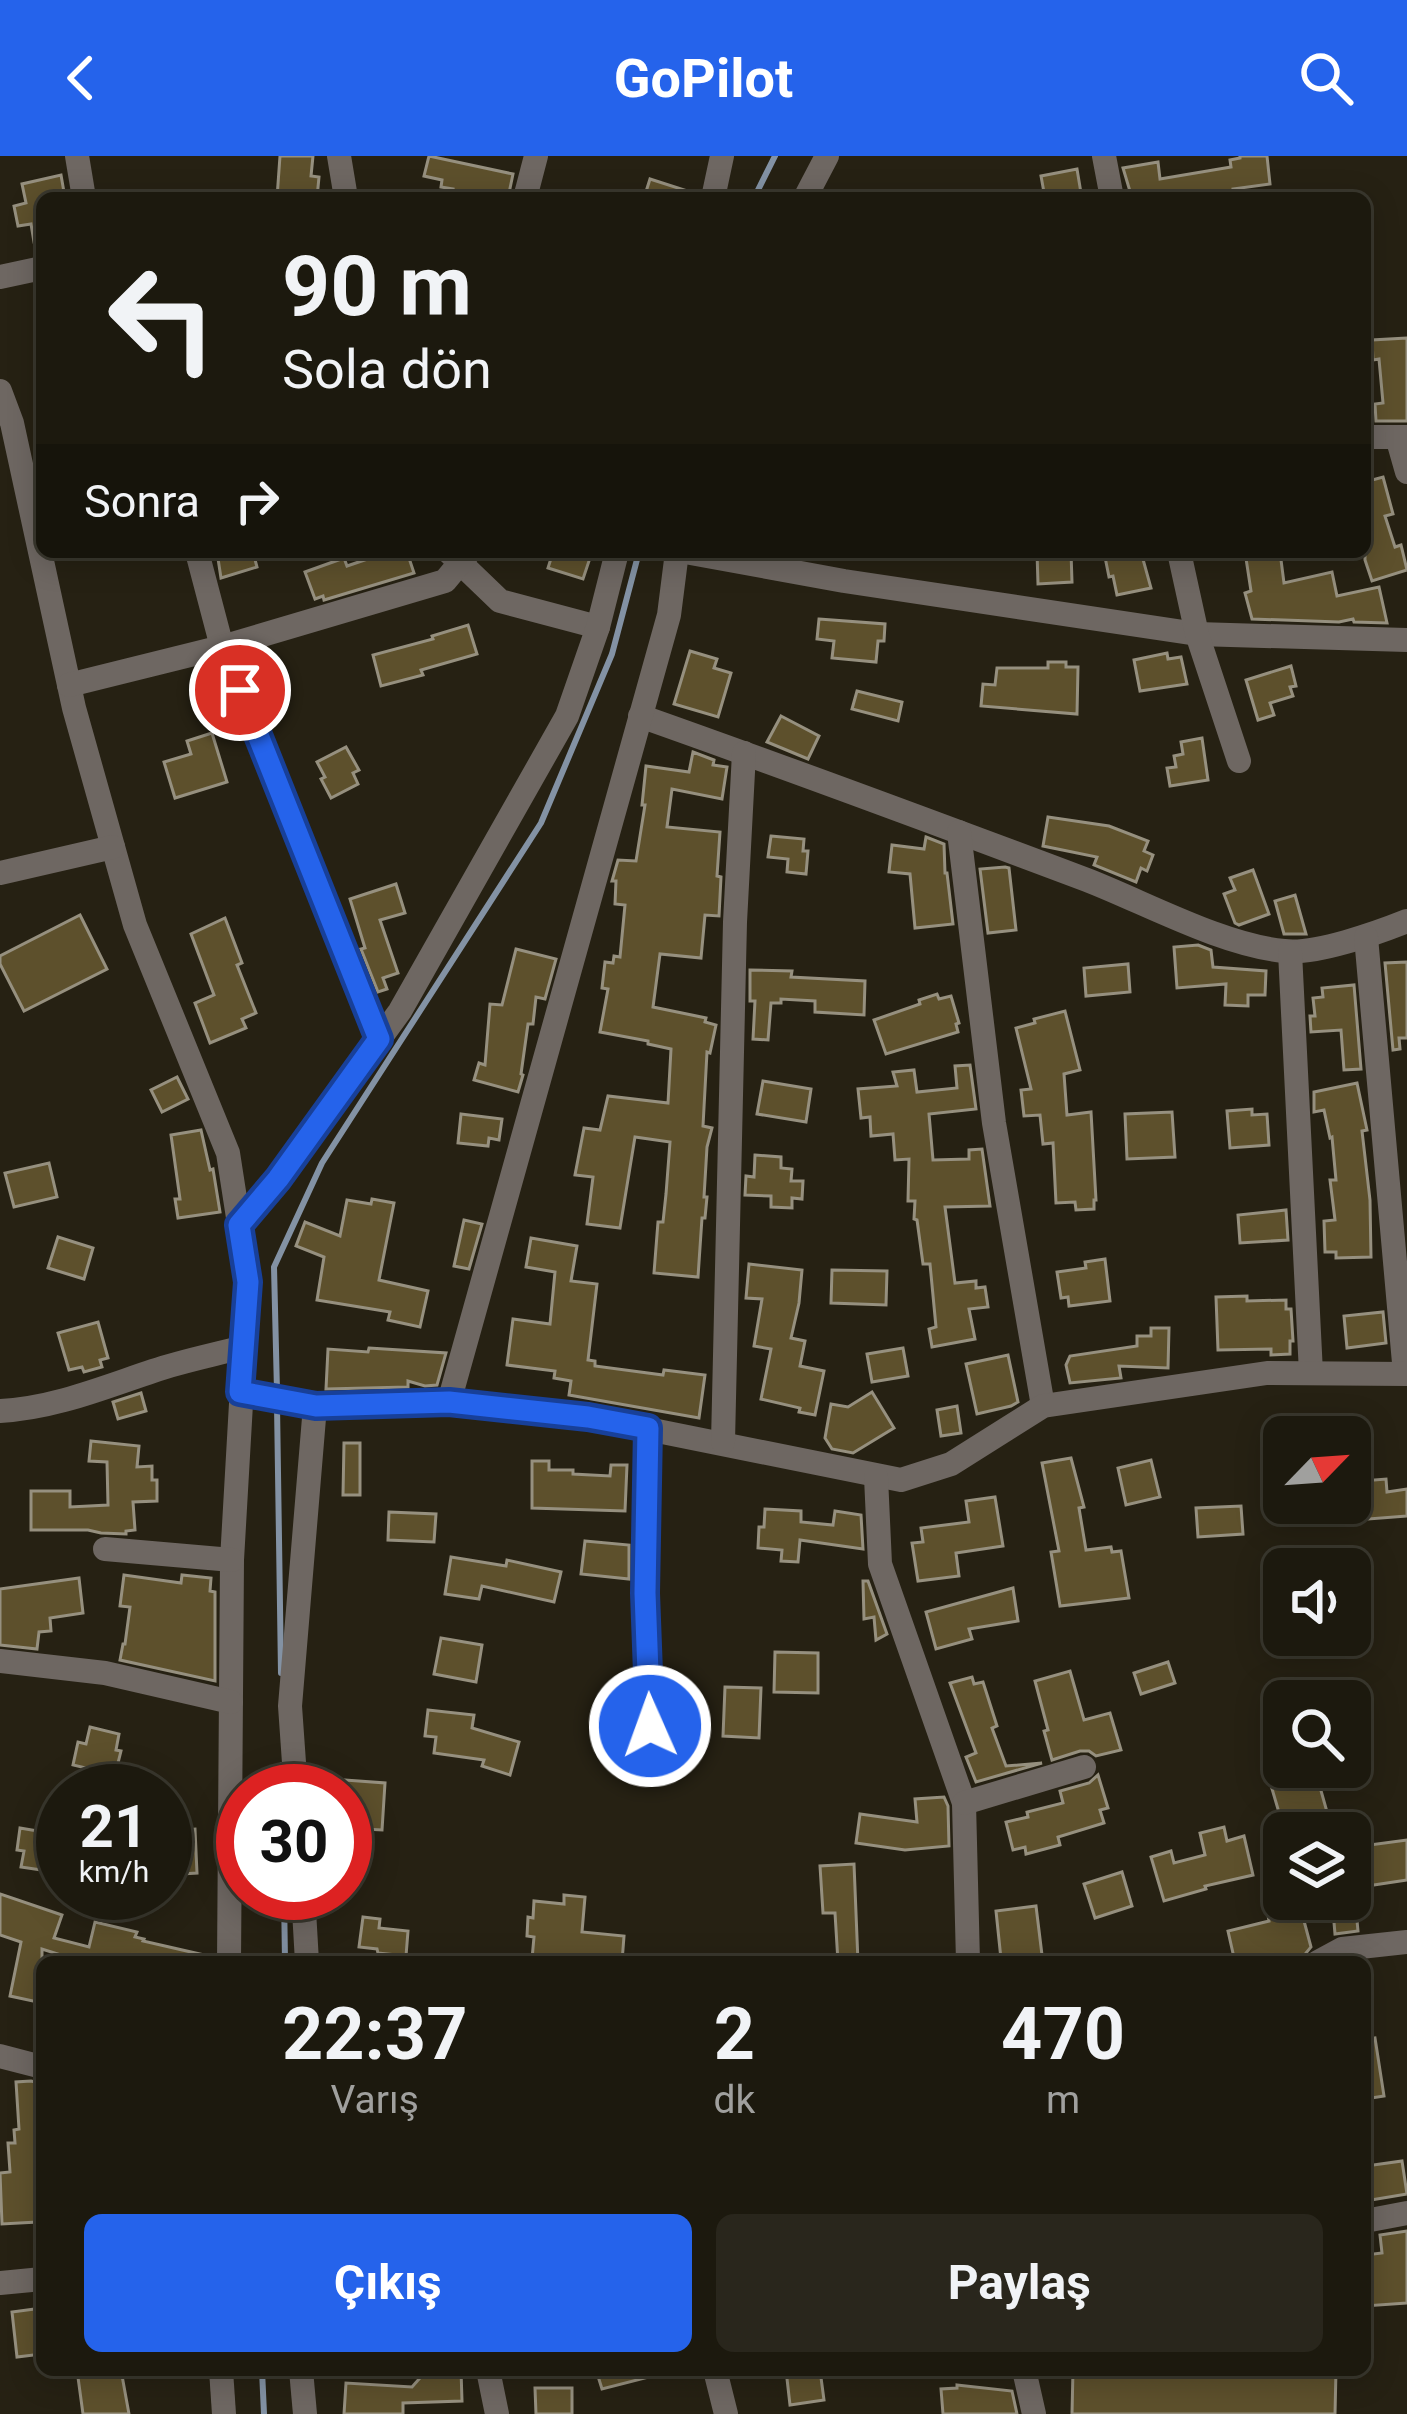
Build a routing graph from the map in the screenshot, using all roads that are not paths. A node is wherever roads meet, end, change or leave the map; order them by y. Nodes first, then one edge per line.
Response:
1 (77, 156) edge
2 (339, 156) edge
3 (536, 156) edge
4 (722, 156) edge
5 (827, 156) edge
6 (1104, 156) edge
7 (83, 192) edge
8 (345, 192) edge
9 (527, 192) edge
10 (714, 192) edge
11 (809, 192) edge
12 (1111, 192) edge
13 (36, 269) edge
14 (0, 277) edge
15 (0, 391) edge
16 (1371, 437) edge
17 (1402, 437) edge
18 (1407, 472) edge
19 (36, 533) edge
20 (41, 558) edge
21 (199, 558) edge
22 (458, 558) edge
23 (461, 558) edge
24 (615, 558) edge
25 (680, 558) edge
26 (715, 558) edge
27 (1180, 558) edge
28 (598, 627) junction
29 (1197, 634) junction
30 (1407, 640) edge
31 (222, 647) junction
32 (69, 685) junction
33 (640, 716) junction
34 (744, 753) junction
35 (1239, 761) dead end
36 (959, 832) junction
37 (113, 848) junction
38 (0, 873) edge
39 (1407, 921) edge
40 (1366, 937) junction
41 (1290, 952) junction
42 (379, 1039) junction
43 (239, 1225) junction
44 (243, 1347) junction
45 (1311, 1373) junction
46 (1406, 1374) edge
47 (245, 1393) junction
48 (449, 1402) junction
49 (308, 1404) junction
50 (1043, 1406) junction
51 (0, 1411) edge
52 (648, 1428) junction
53 (723, 1442) junction
54 (876, 1477) junction
55 (106, 1549) dead end
56 (232, 1560) junction
57 (0, 1661) edge
58 (231, 1702) junction
59 (294, 1764) edge
60 (1084, 1767) dead end
61 (652, 1771) dead end
62 (964, 1803) junction
63 (305, 1920) edge
64 (1407, 1942) edge
65 (229, 1956) edge
66 (307, 1956) edge
67 (968, 1956) edge
68 (1329, 1956) edge
69 (0, 2056) edge
70 (36, 2065) edge
71 (1407, 2212) edge
72 (1371, 2220) edge
73 (36, 2280) edge
74 (0, 2283) edge
75 (221, 2376) edge
76 (302, 2376) edge
77 (489, 2376) edge
78 (716, 2376) edge
79 (1025, 2376) edge
80 (224, 2414) edge
81 (305, 2414) edge
82 (497, 2414) edge
83 (726, 2414) edge
84 (1034, 2414) edge

1 - 7 street
2 - 8 street
3 - 9 street
4 - 10 street
5 - 11 street
6 - 12 street
13 - 14 street
15 - 19 street
16 - 17 street
17 - 18 street
20 - 32 street
21 - 31 street
22 - 31 street
23 - 28 street
24 - 28 street
25 - 33 street
26 - 29 street
27 - 29 street
28 - 42 street
29 - 30 street
29 - 35 street
31 - 32 street
31 - 42 street
32 - 37 street
33 - 34 street
33 - 48 street
34 - 36 street
34 - 53 street
36 - 41 street
36 - 50 street
37 - 38 street
37 - 43 street
39 - 40 street
40 - 41 street
40 - 46 street
41 - 45 street
42 - 43 street
43 - 44 street
44 - 47 street
44 - 51 street
45 - 46 street
45 - 50 street
47 - 49 street
47 - 56 street
48 - 49 street
48 - 52 street
49 - 59 street
50 - 54 street
52 - 53 street
52 - 61 street
53 - 54 street
54 - 62 street
55 - 56 street
56 - 58 street
57 - 58 street
58 - 65 street
60 - 62 street
62 - 67 street
63 - 66 street
64 - 68 street
69 - 70 street
71 - 72 street
73 - 74 street
75 - 80 street
76 - 81 street
77 - 82 street
78 - 83 street
79 - 84 street

